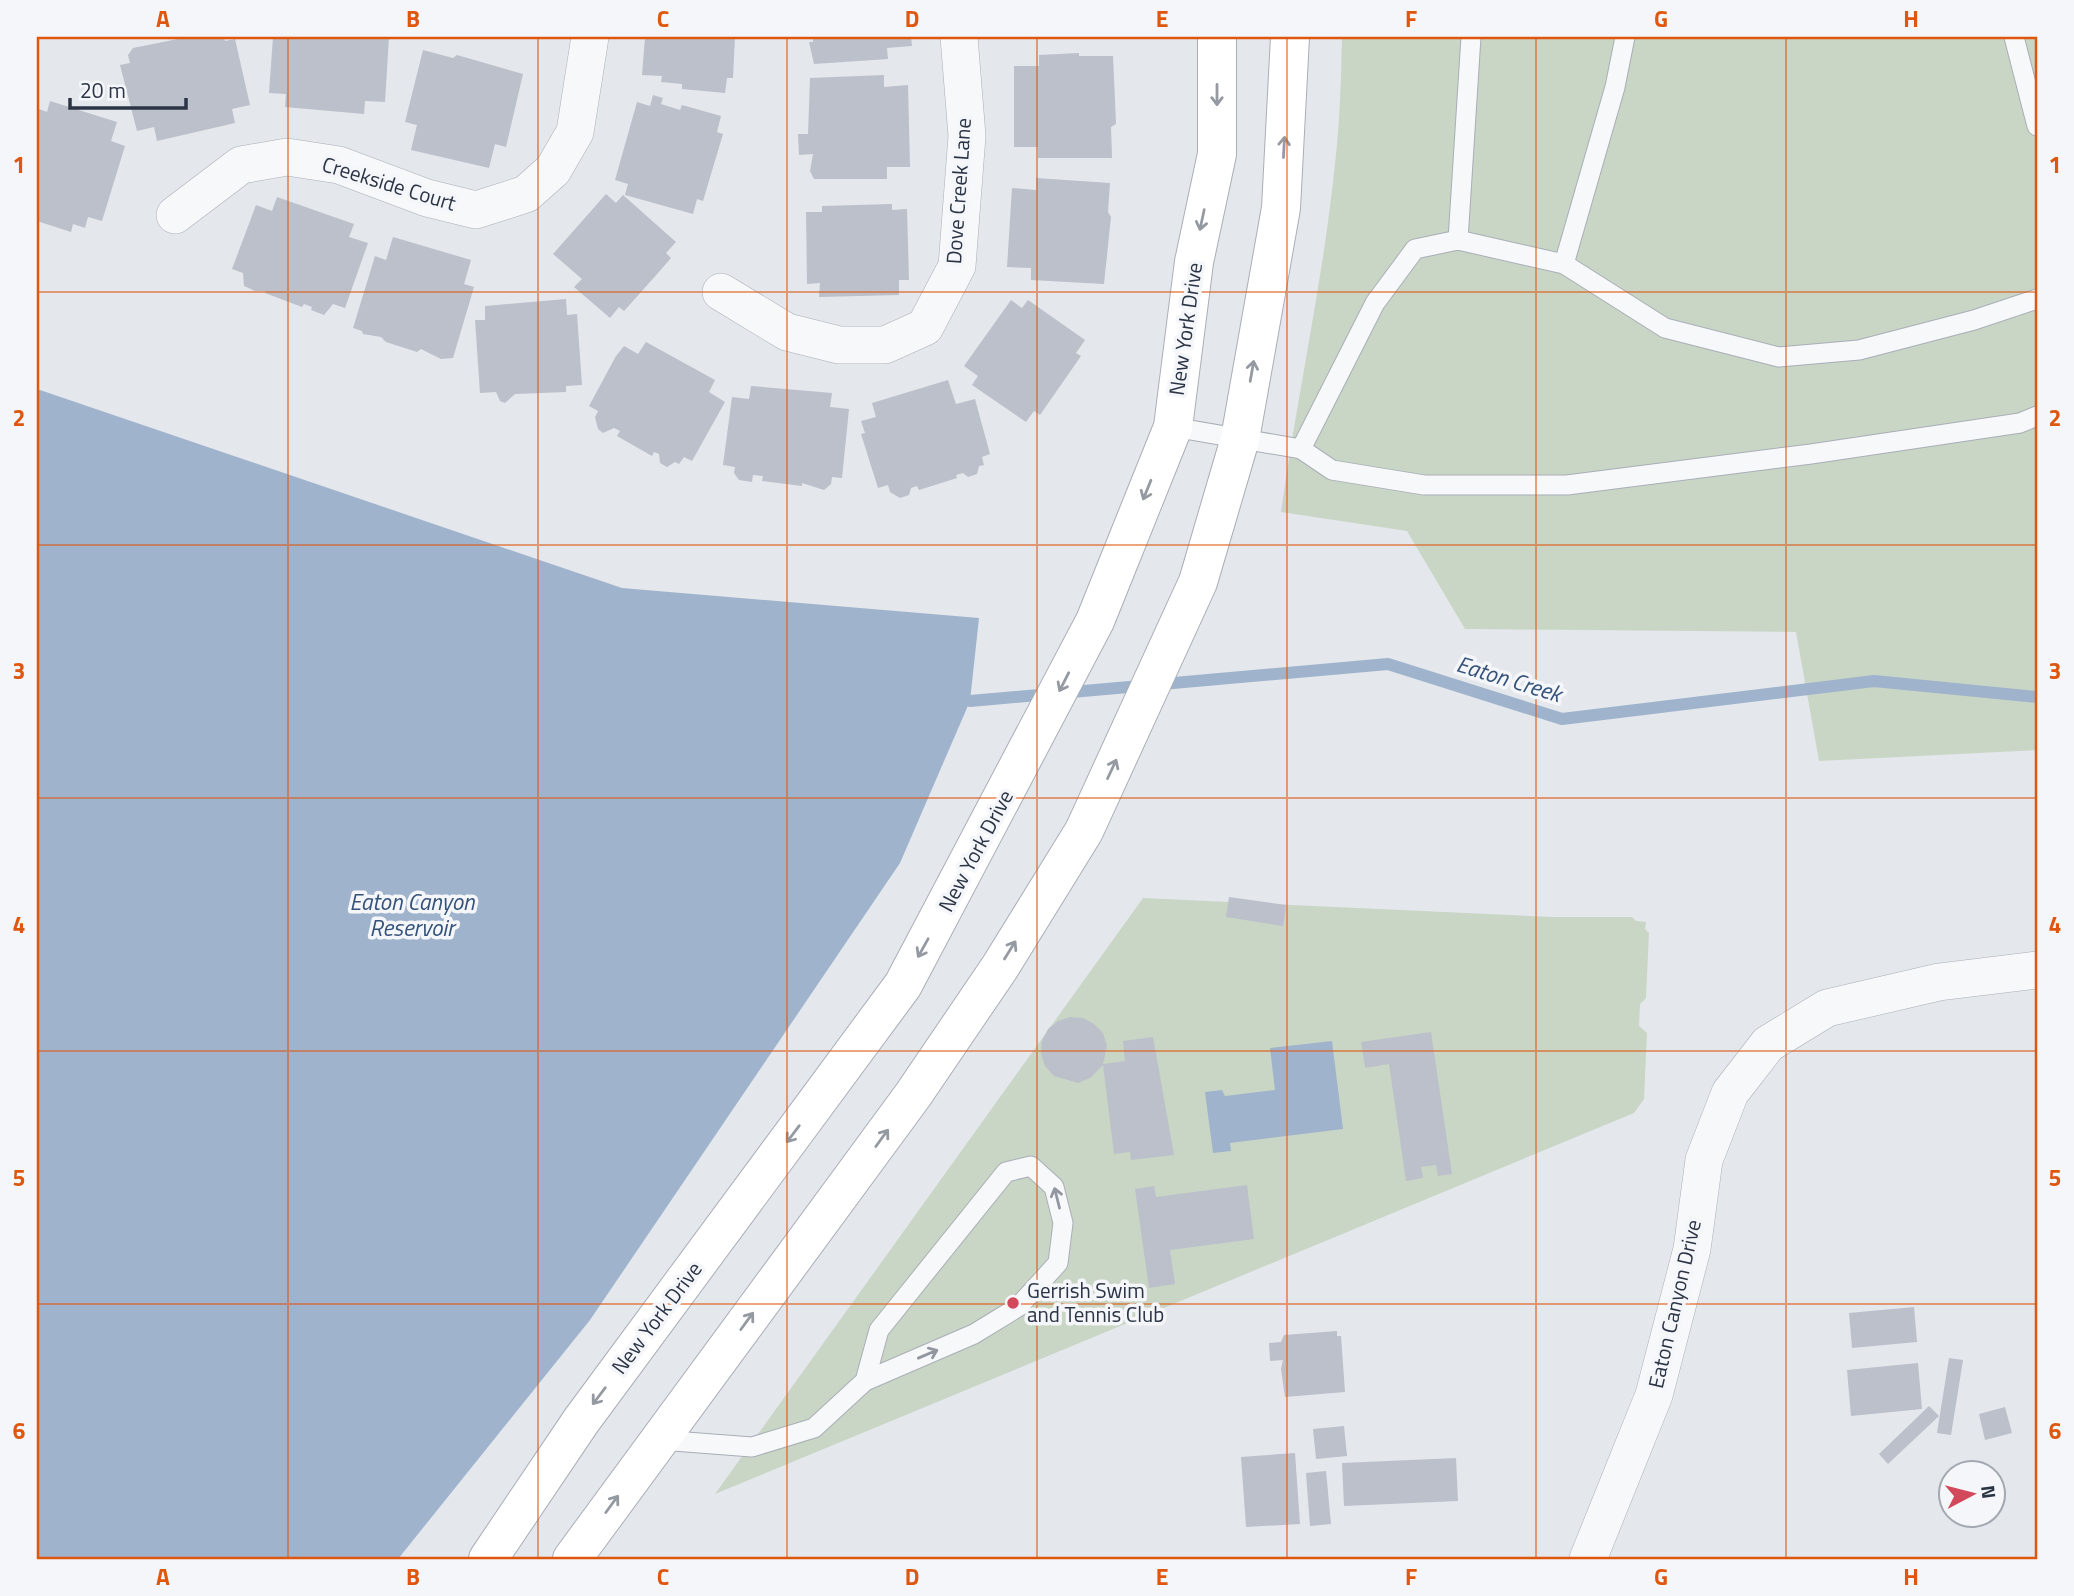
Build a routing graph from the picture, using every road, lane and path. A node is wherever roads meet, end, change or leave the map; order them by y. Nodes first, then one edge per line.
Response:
1 (590, 37) edge
2 (959, 37) edge
3 (1217, 37) edge
4 (1290, 37) edge
5 (1471, 37) edge
6 (1625, 37) edge
7 (2014, 37) edge
8 (2037, 126) edge
9 (175, 215) dead end
10 (1458, 240) junction
11 (1564, 264) junction
12 (721, 292) dead end
13 (2037, 299) edge
14 (2037, 416) edge
15 (1173, 427) junction
16 (1240, 439) junction
17 (1301, 449) junction
18 (2037, 970) edge
19 (865, 1381) junction
20 (660, 1440) junction
21 (488, 1559) edge
22 (572, 1559) edge
23 (1588, 1559) edge

1 - 9 street, Creekside Court
2 - 12 street, Dove Creek Lane
3 -> 15 main road, New York Drive
16 -> 4 main road
5 - 10 lane
6 - 11 lane
7 - 8 lane
10 - 11 lane
10 - 17 lane
11 - 13 lane
14 - 17 lane
15 - 16 lane
15 -> 21 main road, New York Drive
16 - 17 lane
20 -> 16 main road
18 - 23 street, Eaton Canyon Drive
19 -> 19 lane
19 - 20 lane
22 -> 20 main road

